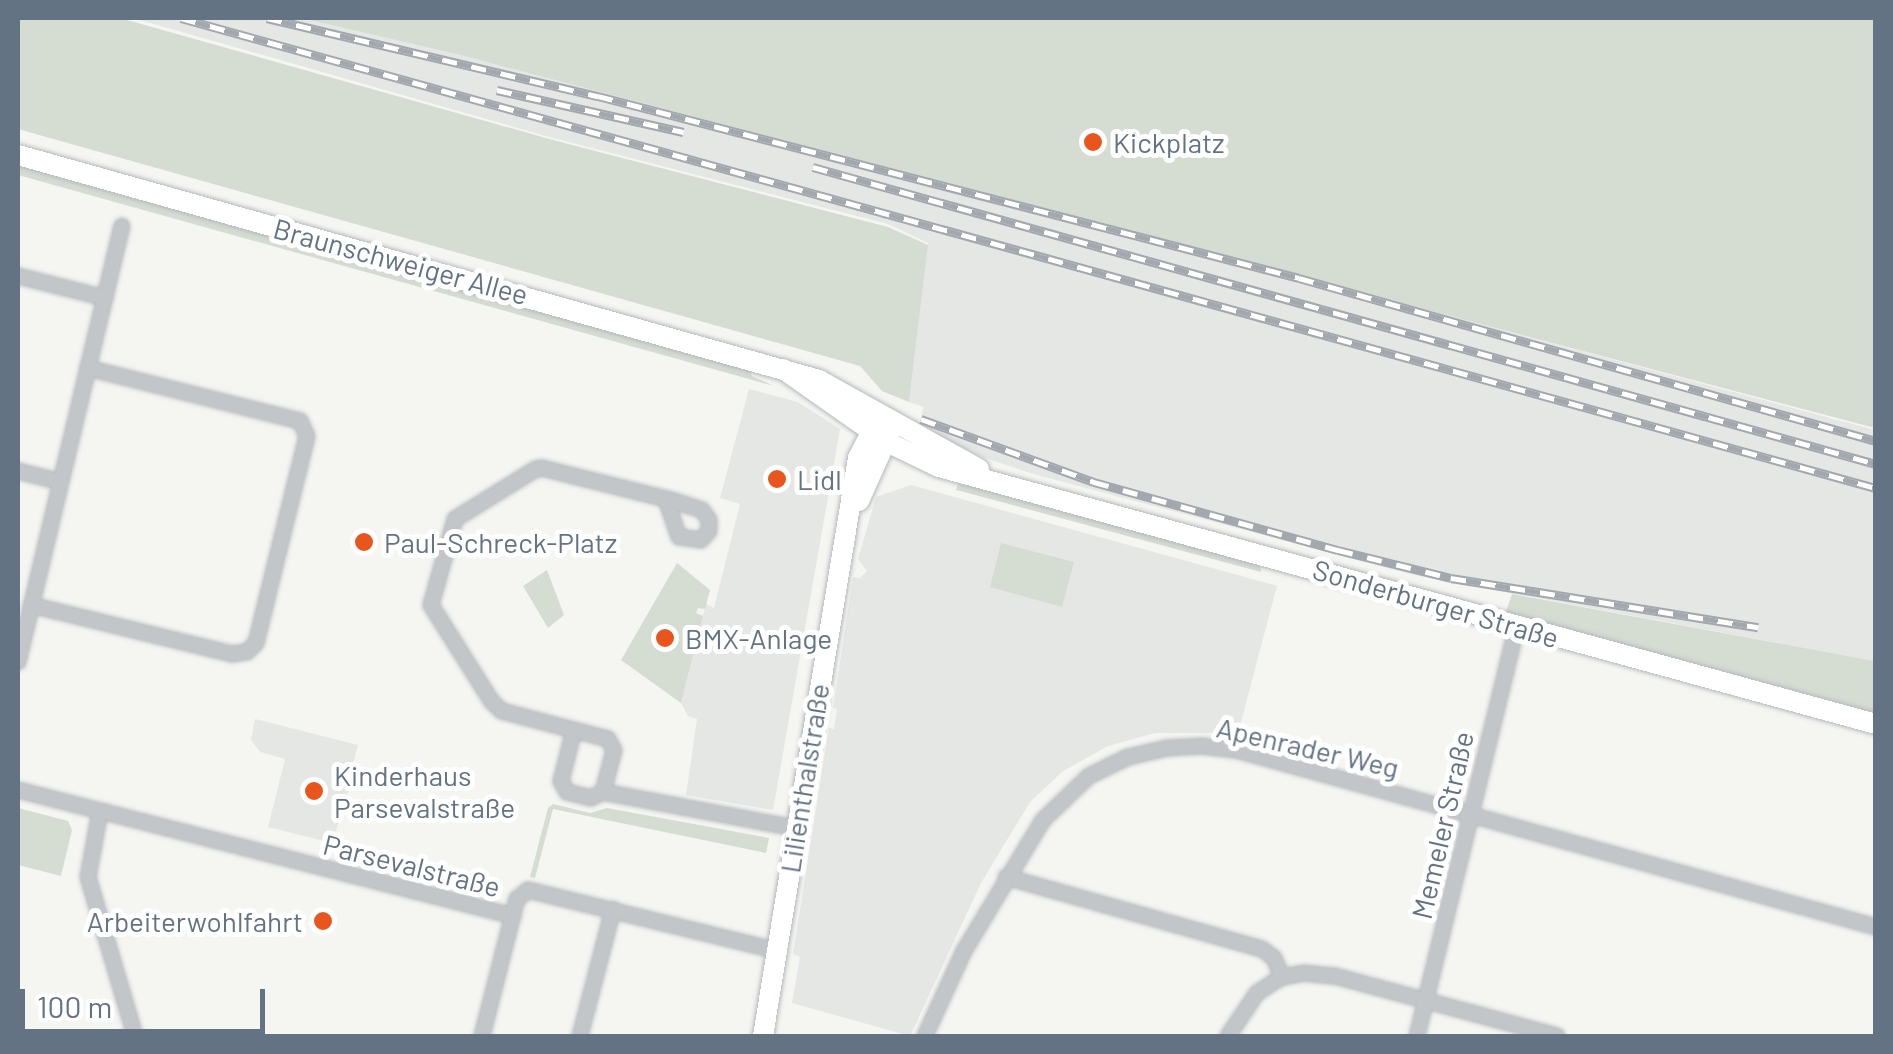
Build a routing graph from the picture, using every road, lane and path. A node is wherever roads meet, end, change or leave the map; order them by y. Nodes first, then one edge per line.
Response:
1 (18, 155) edge
2 (122, 226) dead end
3 (18, 276) edge
4 (105, 298) junction
5 (88, 368) junction
6 (783, 369) junction
7 (894, 418) junction
8 (879, 437) junction
9 (18, 471) edge
10 (997, 480) junction
11 (61, 482) junction
12 (666, 500) dead end
13 (31, 606) junction
14 (1517, 626) junction
15 (18, 657) edge
16 (1876, 724) edge
17 (577, 731) junction
18 (18, 790) edge
19 (603, 792) junction
20 (100, 811) junction
21 (1470, 813) junction
22 (796, 828) junction
23 (1006, 877) junction
24 (614, 909) junction
25 (512, 916) junction
26 (1876, 927) edge
27 (778, 951) junction
28 (1282, 977) junction
29 (1426, 1000) junction
30 (136, 1036) edge
31 (482, 1036) edge
32 (580, 1036) edge
33 (763, 1036) edge
34 (925, 1036) edge
35 (1228, 1036) edge
36 (1417, 1036) edge
37 (1557, 1036) edge

1 - 6 street, Braunschweiger Allee
2 - 4 street
3 - 4 street
4 - 5 street
5 - 11 street
5 - 13 street
6 - 7 street, Braunschweiger Allee
6 - 8 street, Braunschweiger Allee
7 - 8 street, Lilienthalstraße
7 - 10 street, Sonderburger Straße
8 - 10 street, Sonderburger Straße
8 - 22 street, Lilienthalstraße
9 - 11 street
10 - 14 street, Sonderburger Straße
11 - 13 street
12 - 17 street
13 - 15 street
14 - 16 street, Sonderburger Straße
14 - 21 street, Memeler Straße
17 - 19 street
17 - 19 street
18 - 20 street, Parsevalstraße
19 - 22 street
20 - 25 street, Parsevalstraße
20 - 30 street
21 - 23 street, Apenrader Weg
21 - 26 street, Apenrader Weg
21 - 29 street, Memeler Straße
22 - 27 street, Lilienthalstraße
23 - 28 street
23 - 34 street, Apenrader Weg
24 - 25 street, Parsevalstraße
24 - 27 street, Parsevalstraße
24 - 32 street
25 - 31 street
27 - 33 street, Lilienthalstraße
28 - 29 street
28 - 35 street
29 - 36 street, Memeler Straße
29 - 37 street

